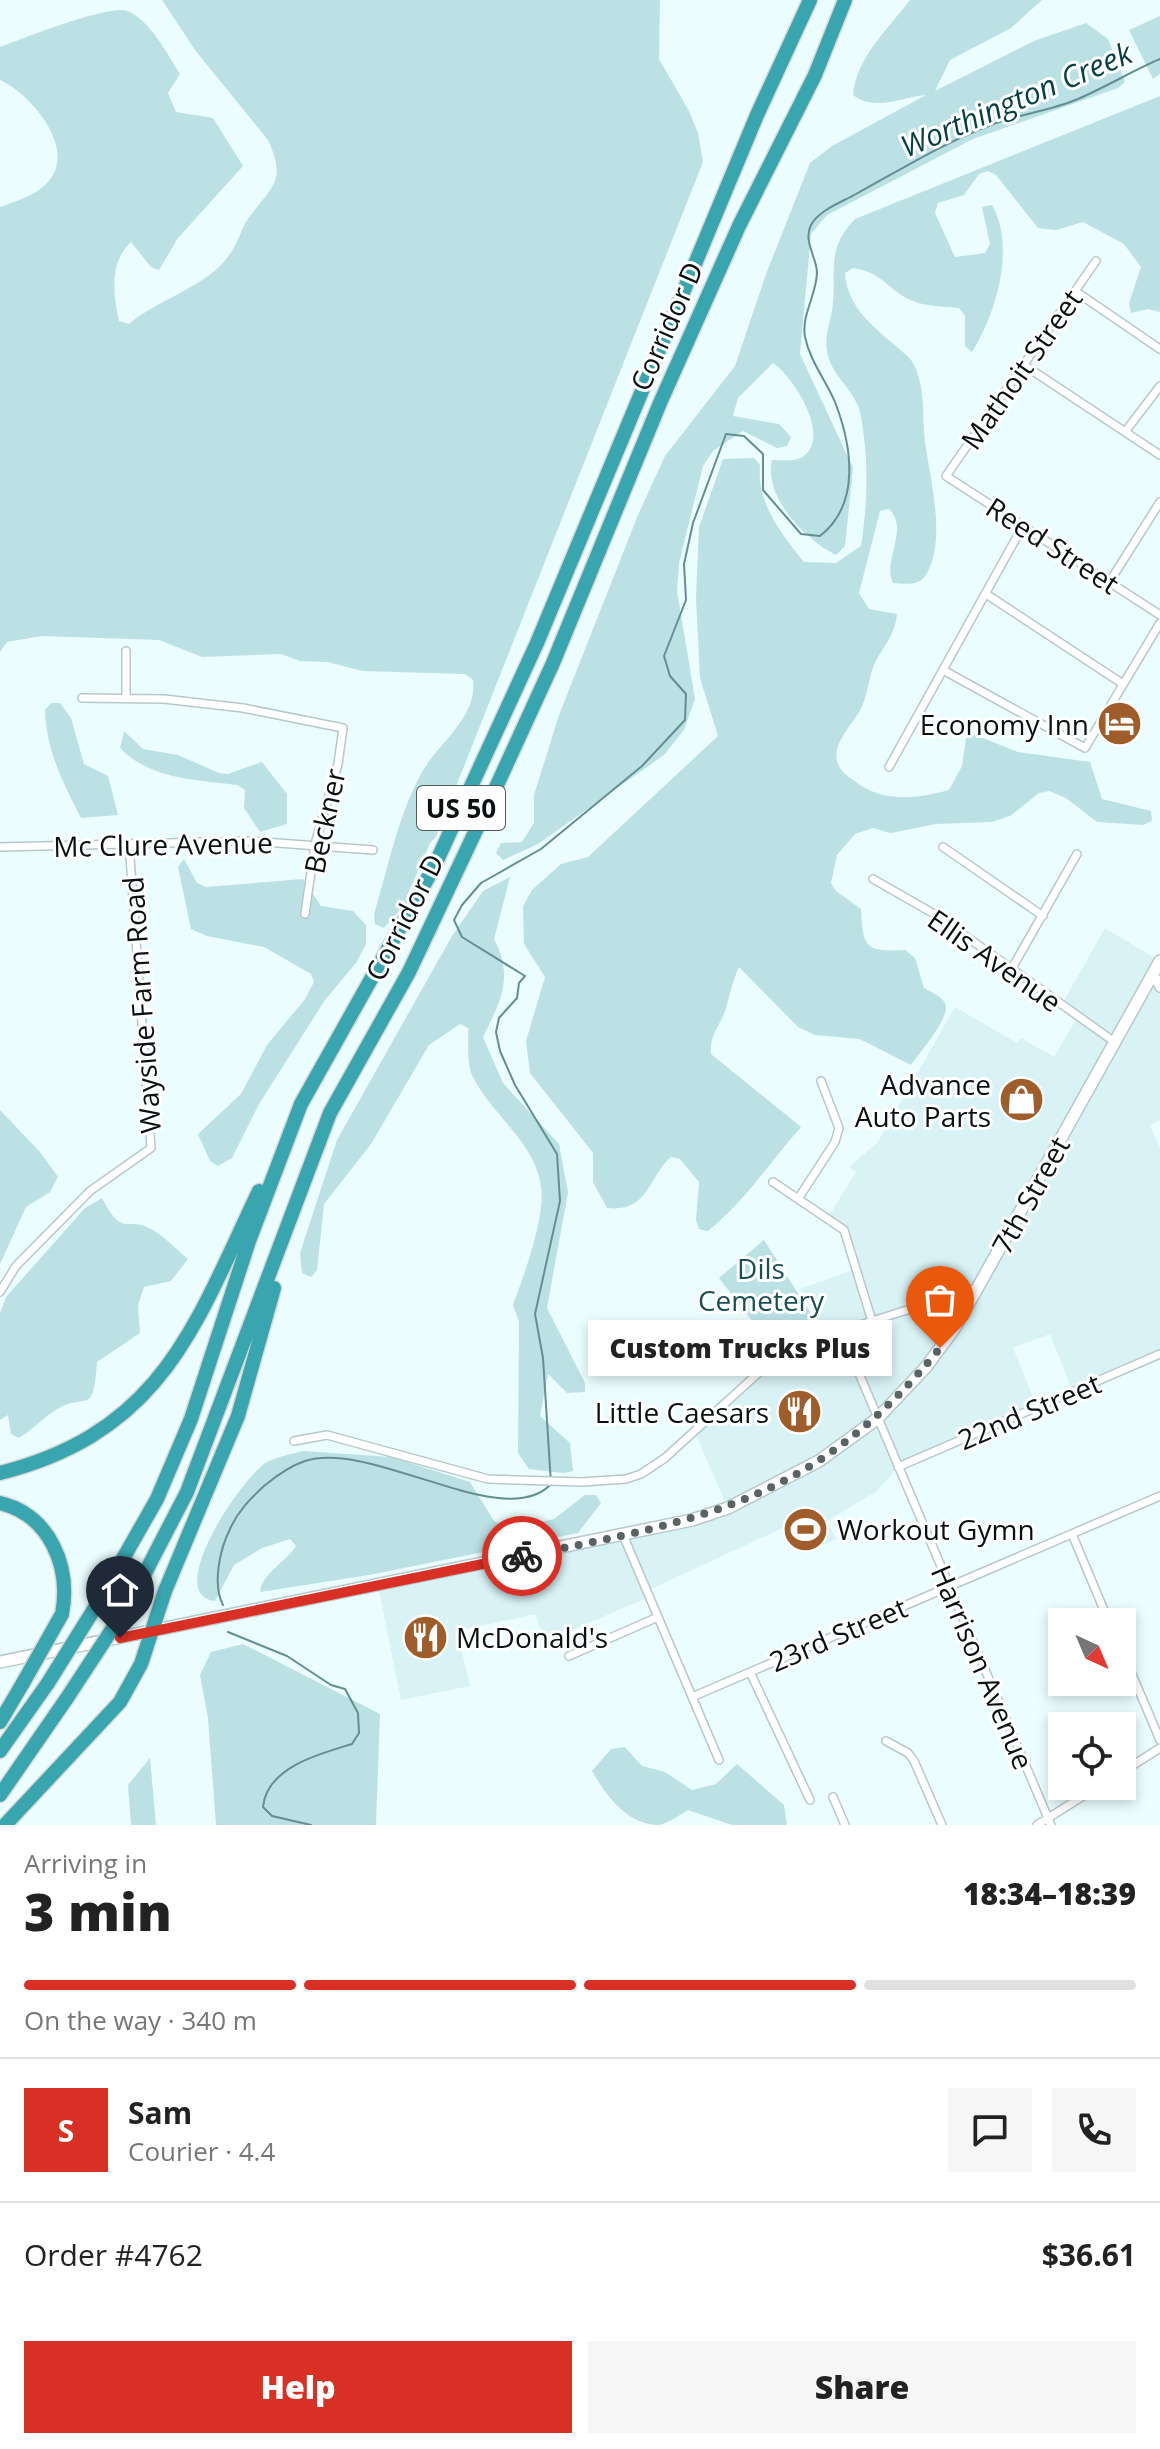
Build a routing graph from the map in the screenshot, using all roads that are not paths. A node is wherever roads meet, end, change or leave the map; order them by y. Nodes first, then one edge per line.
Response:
1 (810, 0) edge
2 (845, 0) edge
3 (1096, 261) dead end
4 (1075, 291) junction
5 (1160, 349) edge
6 (1024, 365) junction
7 (1160, 386) edge
8 (1125, 432) junction
9 (1160, 455) edge
10 (946, 476) joint
11 (1160, 502) edge
12 (1024, 524) junction
13 (1110, 581) junction
14 (986, 594) junction
15 (1160, 615) edge
16 (1160, 623) edge
17 (126, 651) dead end
18 (943, 670) junction
19 (1123, 684) junction
20 (82, 698) dead end
21 (126, 699) junction
22 (889, 767) dead end
23 (129, 843) junction
24 (315, 844) junction
25 (0, 847) edge
26 (943, 847) dead end
27 (373, 850) dead end
28 (1077, 854) dead end
29 (873, 879) dead end
30 (305, 914) dead end
31 (1043, 916) junction
32 (1160, 961) edge
33 (1011, 970) junction
34 (1154, 975) junction
35 (1160, 987) edge
36 (1116, 1043) junction
37 (821, 1081) dead end
38 (301, 1104) junction
39 (773, 1182) dead end
40 (798, 1199) junction
41 (292, 1218) junction
42 (978, 1287) junction
43 (0, 1292) edge
44 (872, 1321) junction
45 (841, 1331) junction
46 (1160, 1354) edge
47 (877, 1419) junction
48 (294, 1441) dead end
49 (898, 1467) junction
50 (0, 1473) edge
51 (1160, 1496) edge
52 (0, 1503) edge
53 (1072, 1534) junction
54 (623, 1535) junction
55 (949, 1586) junction
56 (1103, 1608) edge
57 (658, 1617) junction
58 (150, 1632) junction
59 (569, 1656) dead end
60 (0, 1662) edge
61 (750, 1672) junction
62 (1136, 1684) edge
63 (692, 1697) junction
64 (0, 1722) edge
65 (1160, 1740) edge
66 (886, 1741) dead end
67 (1160, 1748) edge
68 (0, 1751) edge
69 (719, 1760) dead end
70 (1136, 1763) edge
71 (0, 1795) edge
72 (833, 1797) dead end
73 (810, 1800) dead end
74 (1080, 1800) edge
75 (1050, 1822) edge
76 (5, 1825) edge
77 (845, 1825) edge
78 (942, 1825) edge
79 (1037, 1825) edge

1 - 38 highway, Corridor D / US 50
2 - 41 highway, Corridor D / US 50
3 - 4 street, Mathoit Street
4 - 5 street
4 - 6 street, Mathoit Street
6 - 8 street
6 - 10 street, Mathoit Street
7 - 8 street
8 - 9 street
10 - 12 street, Reed Street
11 - 13 street
12 - 13 street, Reed Street
12 - 14 street
13 - 15 street, Reed Street
14 - 18 street
14 - 19 street
16 - 19 street
17 - 21 street
18 - 19 street
18 - 22 street
20 - 21 street
21 - 24 street, Beckner
23 - 24 street, Mc Clure Avenue
23 - 25 street, Mc Clure Avenue
23 - 43 street, Wayside Farm Road
24 - 27 street, Mc Clure Avenue
24 - 30 street, Beckner
26 - 31 street
28 - 31 street
29 - 33 street, Ellis Avenue
31 - 33 street
32 - 34 main road, 7th Street
33 - 36 street, Ellis Avenue
34 - 35 street
34 - 36 main road, 7th Street
36 - 42 main road, 7th Street
37 - 40 street
38 - 50 highway
38 - 68 highway, Corridor D / US 50, bridge
39 - 40 street
40 - 44 street
41 - 58 highway
41 - 71 highway, Corridor D / US 50, bridge
42 - 44 street
42 - 47 main road, 7th Street
44 - 45 street
45 - 47 street, Harrison Avenue
45 - 48 street
46 - 49 street, 22nd Street
47 - 49 street, Harrison Avenue
47 - 54 main road, 7th Street
49 - 55 street, Harrison Avenue
51 - 53 street, 23rd Street
52 - 64 highway, bridge
53 - 55 street, 23rd Street
53 - 56 street
54 - 57 street
54 - 58 main road, 7th Street
55 - 61 street, 23rd Street
55 - 75 street, Harrison Avenue
57 - 59 street
57 - 63 street
58 - 60 main road, 7th Street
58 - 76 highway
61 - 63 street, 23rd Street
61 - 73 street
62 - 65 street
63 - 69 street
66 - 78 street
67 - 70 street
72 - 77 street
74 - 75 street
75 - 79 street

